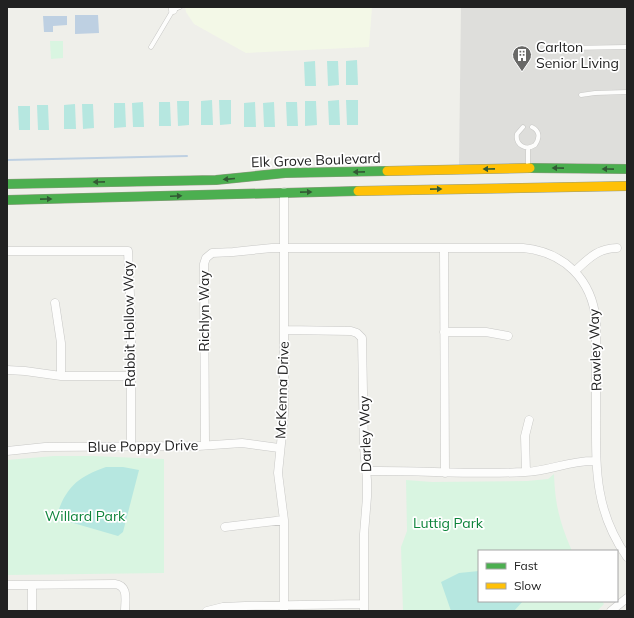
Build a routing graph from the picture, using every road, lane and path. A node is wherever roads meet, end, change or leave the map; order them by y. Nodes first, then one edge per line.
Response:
1 (176, 8) edge
2 (151, 47) dead end
3 (627, 47) edge
4 (569, 48) dead end
5 (627, 92) edge
6 (581, 95) dead end
7 (523, 127) dead end
8 (532, 127) dead end
9 (528, 148) junction
10 (528, 168) junction
11 (627, 169) edge
12 (7, 184) edge
13 (627, 186) edge
14 (284, 192) junction
15 (7, 200) edge
16 (284, 248) junction
17 (444, 248) junction
18 (617, 248) dead end
19 (7, 251) edge
20 (575, 271) junction
21 (55, 303) dead end
22 (284, 330) junction
23 (444, 332) junction
24 (508, 336) dead end
25 (7, 370) edge
26 (61, 376) junction
27 (131, 376) junction
28 (528, 420) dead end
29 (205, 445) junction
30 (131, 446) junction
31 (280, 448) junction
32 (7, 451) edge
33 (596, 460) junction
34 (366, 471) junction
35 (526, 472) junction
36 (445, 473) junction
37 (284, 520) junction
38 (225, 527) dead end
39 (627, 557) edge
40 (7, 585) edge
41 (32, 585) junction
42 (627, 598) edge
43 (284, 608) edge
44 (364, 608) edge
45 (32, 611) edge
46 (125, 611) edge
47 (207, 611) edge
48 (610, 611) edge

1 - 2 lane
3 - 4 lane
5 - 6 lane
7 - 9 lane
8 - 9 lane
9 - 10 lane
11 -> 10 main road, Elk Grove Boulevard
10 -> 12 main road, Elk Grove Boulevard
14 -> 13 main road
15 -> 14 main road
14 - 16 street, McKenna Drive
16 - 17 street, Rawley Way
16 - 22 street, McKenna Drive
16 - 29 street, Richlyn Way
17 - 20 street, Rawley Way
17 - 23 street
18 - 20 street
19 - 27 street, Rabbit Hollow Way
20 - 33 street, Rawley Way
21 - 26 street
22 - 31 street, McKenna Drive
22 - 34 street, Darley Way
23 - 24 street
23 - 36 street
25 - 26 street
26 - 27 street
27 - 30 street, Rabbit Hollow Way
28 - 35 street
29 - 30 street, Blue Poppy Drive
29 - 31 street, Blue Poppy Drive
30 - 32 street, Blue Poppy Drive
31 - 37 street, McKenna Drive
33 - 35 street
33 - 39 street, Rawley Way
34 - 36 street
34 - 44 street, Darley Way
35 - 36 street
37 - 38 street
37 - 43 street, McKenna Drive
40 - 41 street
41 - 45 street
41 - 46 street
42 - 48 street
43 - 44 street
43 - 47 street

